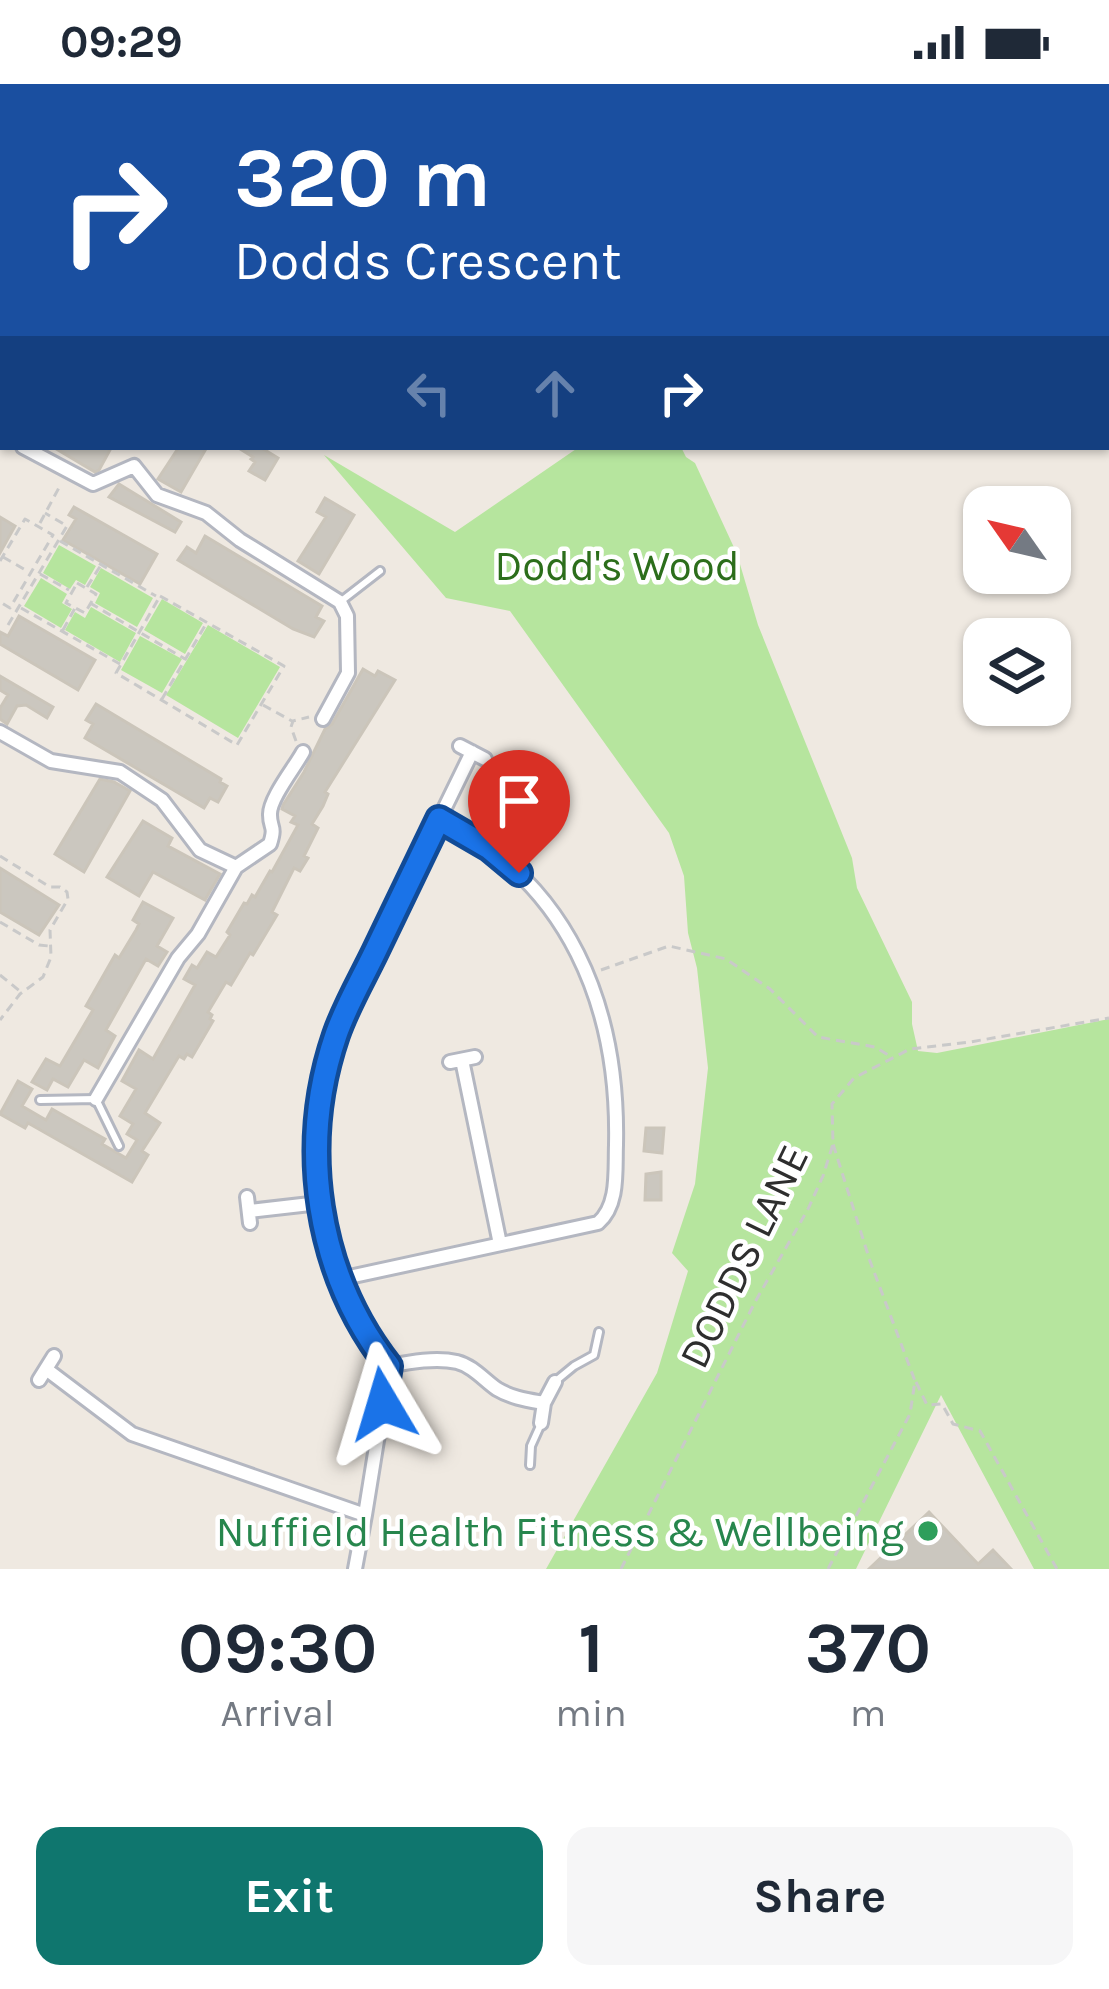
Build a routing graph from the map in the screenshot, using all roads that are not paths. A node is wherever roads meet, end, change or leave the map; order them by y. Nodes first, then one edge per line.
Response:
1 (28, 450) edge
2 (380, 571) dead end
3 (340, 602) junction
4 (326, 714) road end
5 (0, 732) edge
6 (472, 752) dead end
7 (301, 756) road end
8 (439, 819) junction
9 (236, 866) junction
10 (462, 1060) dead end
11 (96, 1099) junction
12 (40, 1100) dead end
13 (119, 1146) dead end
14 (319, 1203) junction
15 (249, 1210) dead end
16 (500, 1244) junction
17 (340, 1279) junction
18 (598, 1332) dead end
19 (54, 1357) dead end
20 (389, 1366) junction
21 (555, 1382) joint
22 (544, 1402) junction
23 (541, 1423) joint
24 (530, 1465) dead end
25 (365, 1516) junction
26 (355, 1569) edge

1 - 3 street
2 - 3 lane
3 - 4 street
5 - 9 street
6 - 8 street
7 - 9 street
8 - 14 street
8 - 16 street
9 - 11 street
10 - 16 street
11 - 12 lane
11 - 13 lane
14 - 15 street
14 - 17 street
16 - 17 street
17 - 20 street
18 - 21 lane
19 - 25 street
20 - 22 street
20 - 25 street
21 - 22 street
22 - 23 street
23 - 24 lane
25 - 26 street

